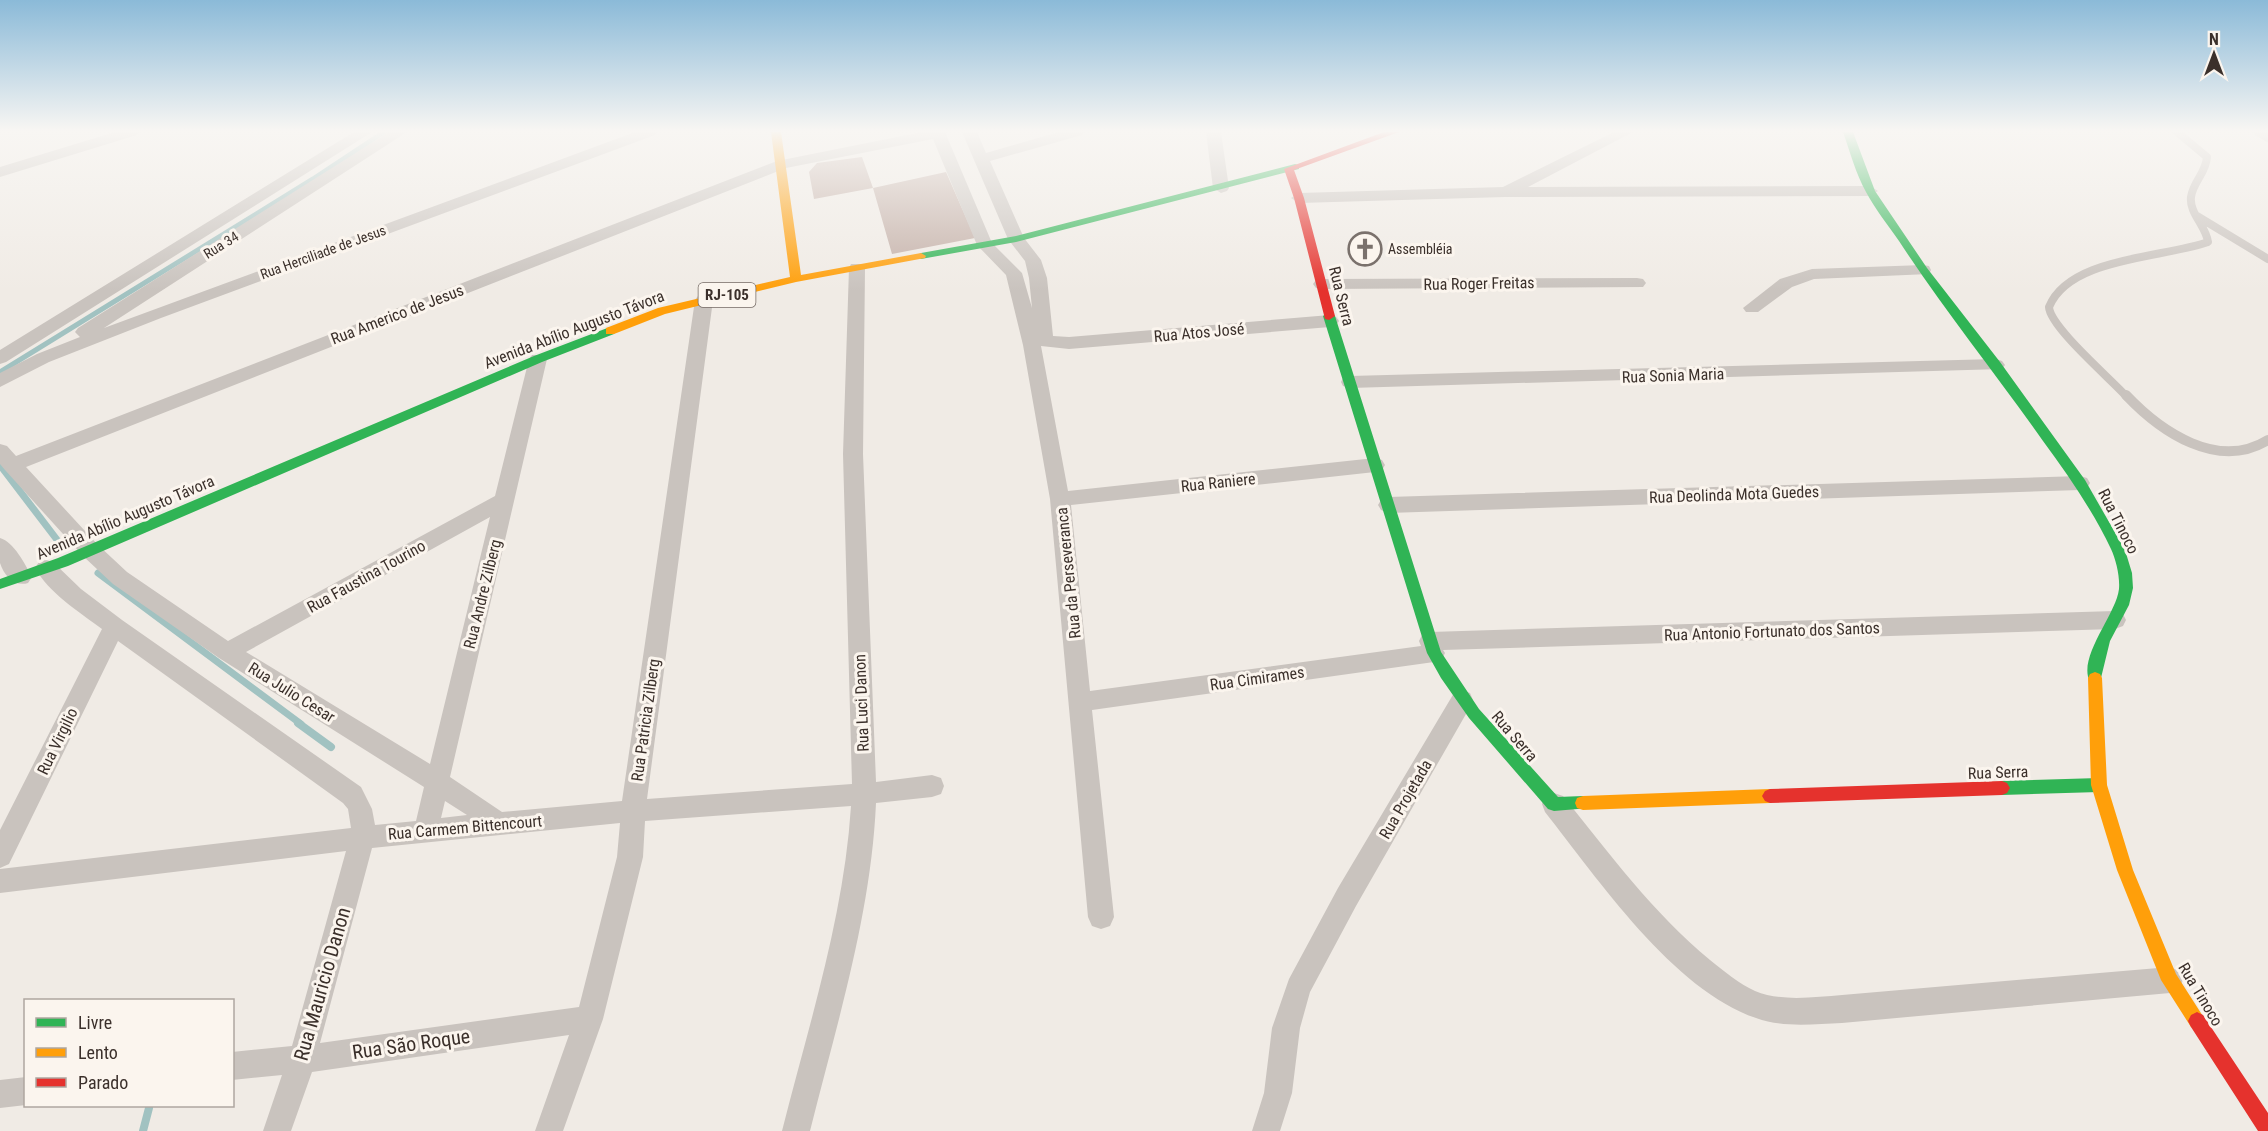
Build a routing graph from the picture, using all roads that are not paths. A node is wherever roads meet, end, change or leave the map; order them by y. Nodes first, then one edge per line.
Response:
1 (280, 185) edge
2 (317, 185) edge
3 (506, 185) edge
4 (727, 185) edge
5 (785, 185) edge
6 (959, 185) edge
7 (992, 185) edge
8 (1220, 185) edge
9 (1233, 185) edge
10 (1294, 185) edge
11 (1520, 185) edge
12 (1868, 185) edge
13 (2197, 185) edge
14 (1221, 188) junction
15 (1870, 190) junction
16 (1505, 192) junction
17 (1299, 198) junction
18 (2197, 216) junction
19 (1016, 239) junction
20 (985, 245) junction
21 (2268, 259) edge
22 (857, 268) junction
23 (1923, 270) junction
24 (796, 279) junction
25 (1637, 283) dead end
26 (1322, 285) junction
27 (146, 293) junction
28 (704, 300) junction
29 (1752, 308) dead end
30 (155, 314) junction
31 (1330, 321) junction
32 (0, 358) edge
33 (43, 358) junction
34 (538, 359) junction
35 (1996, 365) junction
36 (0, 381) edge
37 (1350, 382) junction
38 (2268, 440) edge
39 (6, 458) edge
40 (1375, 465) junction
41 (2080, 483) junction
42 (1060, 499) junction
43 (505, 500) junction
44 (1388, 505) junction
45 (0, 546) edge
46 (86, 552) junction
47 (55, 565) junction
48 (21, 577) junction
49 (0, 584) edge
50 (2115, 620) junction
51 (114, 626) junction
52 (1432, 647) junction
53 (227, 652) junction
54 (1462, 700) junction
55 (1081, 702) junction
56 (436, 781) junction
57 (2099, 785) junction
58 (932, 786) dead end
59 (864, 795) junction
60 (1554, 804) junction
61 (633, 811) junction
62 (500, 824) junction
63 (426, 830) junction
64 (363, 836) junction
65 (0, 856) edge
66 (0, 881) edge
67 (1101, 917) dead end
68 (2170, 981) junction
69 (589, 1019) junction
70 (302, 1059) junction
71 (234, 1066) edge
72 (24, 1091) edge
73 (0, 1094) edge
74 (2268, 1129) edge
75 (277, 1131) edge
76 (549, 1131) edge
77 (796, 1131) edge
78 (1266, 1131) edge

1 - 32 street
2 - 27 street, Rua 34
3 - 30 street, Rua Herciliade de Jesus
4 - 39 street, Rua Americo de Jesus
5 - 24 street
6 - 20 street
7 - 19 street
8 - 14 street
9 - 14 street, Avenida Abílio Augusto Távora / RJ-105
10 - 17 street, Rua Serra
11 - 16 street
12 - 15 street, Rua Tinoco
13 - 18 lane
14 - 19 street, Avenida Abílio Augusto Távora / RJ-105
15 - 16 street
15 - 23 street, Rua Tinoco
16 - 17 street
17 - 26 street, Rua Serra
18 - 21 lane
18 - 38 lane
19 - 20 street, Avenida Abílio Augusto Távora / RJ-105
19 - 31 street, Rua Atos José
20 - 22 street, Avenida Abílio Augusto Távora / RJ-105
20 - 42 street, Rua da Perseveranca
22 - 24 street, Avenida Abílio Augusto Távora / RJ-105
22 - 59 street, Rua Luci Danon
23 - 29 street
23 - 35 street, Rua Tinoco
24 - 28 street, Avenida Abílio Augusto Távora / RJ-105
25 - 26 street, Rua Roger Freitas
26 - 31 street, Rua Serra
27 - 30 street
27 - 33 street, Rua 34
28 - 34 street, Avenida Abílio Augusto Távora / RJ-105
28 - 61 street, Rua Patricia Zilberg
30 - 33 street, Rua Herciliade de Jesus
31 - 37 street, Rua Serra
33 - 36 street, Rua Herciliade de Jesus
34 - 43 street, Rua Andre Zilberg
34 - 46 street, Avenida Abílio Augusto Távora / RJ-105
35 - 37 street, Rua Sonia Maria
35 - 41 street, Rua Tinoco
37 - 40 street, Rua Serra
39 - 46 street
40 - 42 street, Rua Raniere
40 - 44 street, Rua Serra
41 - 44 street, Rua Deolinda Mota Guedes
41 - 50 street, Rua Tinoco
42 - 55 street, Rua da Perseveranca
43 - 53 street, Rua Faustina Tourino
43 - 56 street, Rua Andre Zilberg
44 - 52 street, Rua Serra
45 - 48 street
46 - 47 street, Avenida Abílio Augusto Távora / RJ-105
46 - 53 street, Rua Julio Cesar
47 - 48 street, Avenida Abílio Augusto Távora / RJ-105
47 - 51 street
48 - 49 street, Avenida Abílio Augusto Távora / RJ-105
50 - 52 street, Rua Antonio Fortunato dos Santos
50 - 57 street, Rua Tinoco
51 - 64 street
51 - 65 street, Rua Virgilio
52 - 54 street, Rua Serra
52 - 55 street, Rua Cimirames
53 - 56 street, Rua Julio Cesar
54 - 60 street, Rua Serra
54 - 78 street, Rua Projetada
55 - 67 street, Rua da Perseveranca
56 - 62 street, Rua Julio Cesar
56 - 63 street, Rua Andre Zilberg
57 - 60 street, Rua Serra
57 - 68 street, Rua Tinoco
58 - 59 street, Rua Carmem Bittencourt
59 - 61 street, Rua Carmem Bittencourt
59 - 77 street, Rua Luci Danon
60 - 68 street
61 - 62 street, Rua Carmem Bittencourt
61 - 69 street, Rua Patricia Zilberg
62 - 63 street, Rua Carmem Bittencourt
63 - 64 street, Rua Carmem Bittencourt
64 - 66 street, Rua Carmem Bittencourt
64 - 70 street, Rua Mauricio Danon
68 - 74 street, Rua Tinoco
69 - 70 street, Rua São Roque
69 - 76 street, Rua Patricia Zilberg
70 - 71 street, Rua São Roque
70 - 75 street, Rua Mauricio Danon
72 - 73 street

